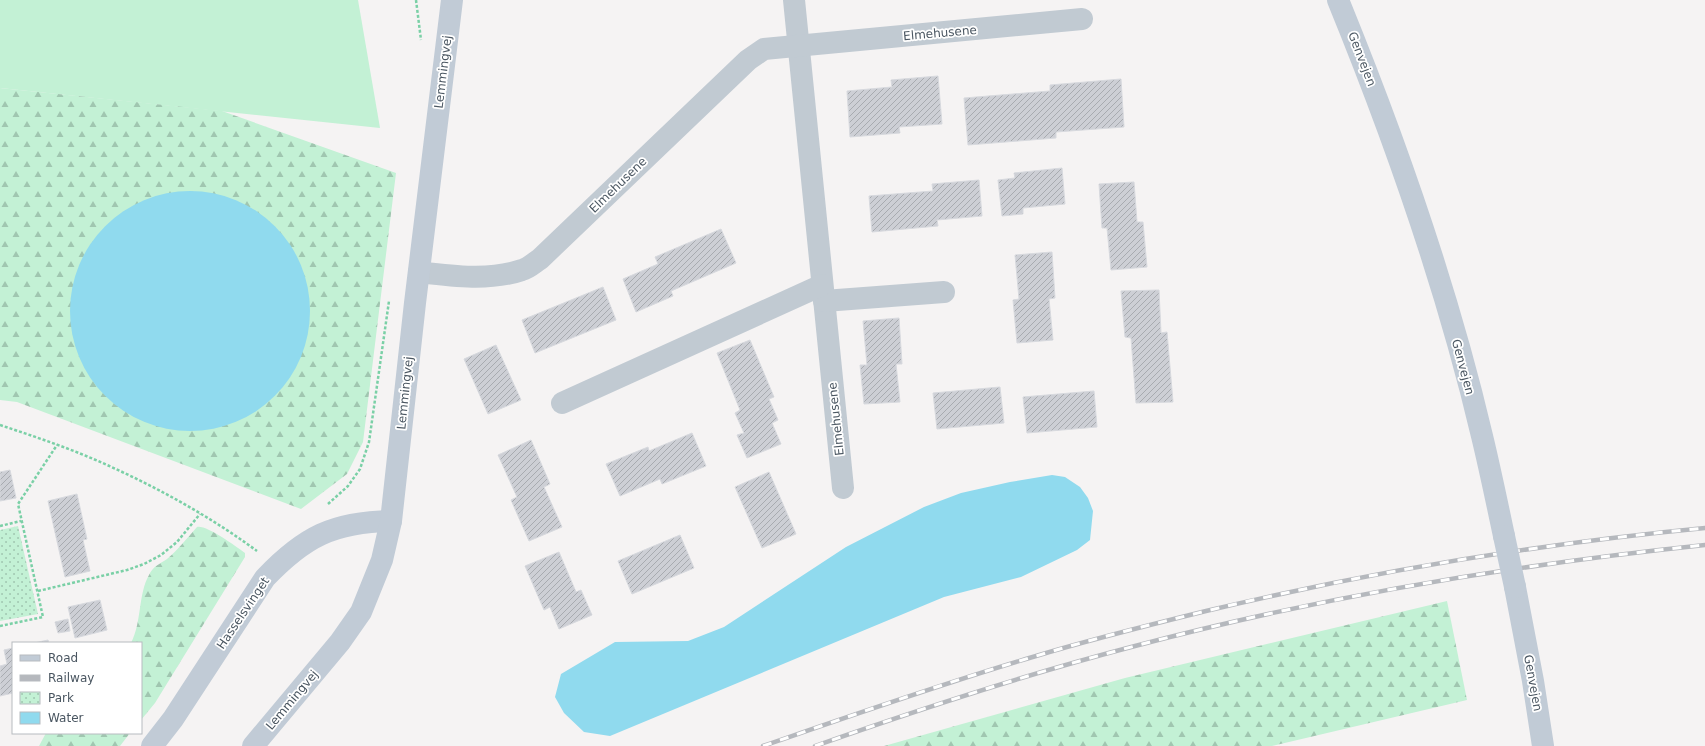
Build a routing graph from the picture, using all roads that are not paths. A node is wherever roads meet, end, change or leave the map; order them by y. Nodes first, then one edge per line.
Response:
1 (452, 0) edge
2 (794, 0) edge
3 (1338, 0) edge
4 (1082, 19) dead end
5 (798, 46) junction
6 (419, 272) junction
7 (944, 292) dead end
8 (823, 293) junction
9 (562, 402) dead end
10 (843, 488) dead end
11 (391, 521) junction
12 (152, 746) edge
13 (254, 746) edge
14 (1543, 746) edge

1 - 6 street, Lemmingvej
2 - 5 street, Elmehusene
3 - 14 street, Genvejen, bridge
4 - 5 street, Elmehusene
5 - 6 street, Elmehusene
5 - 8 street, Elmehusene
6 - 11 street, Lemmingvej
7 - 8 street
8 - 9 street
8 - 10 street, Elmehusene
11 - 12 street, Hasselsvinget
11 - 13 street, Lemmingvej

